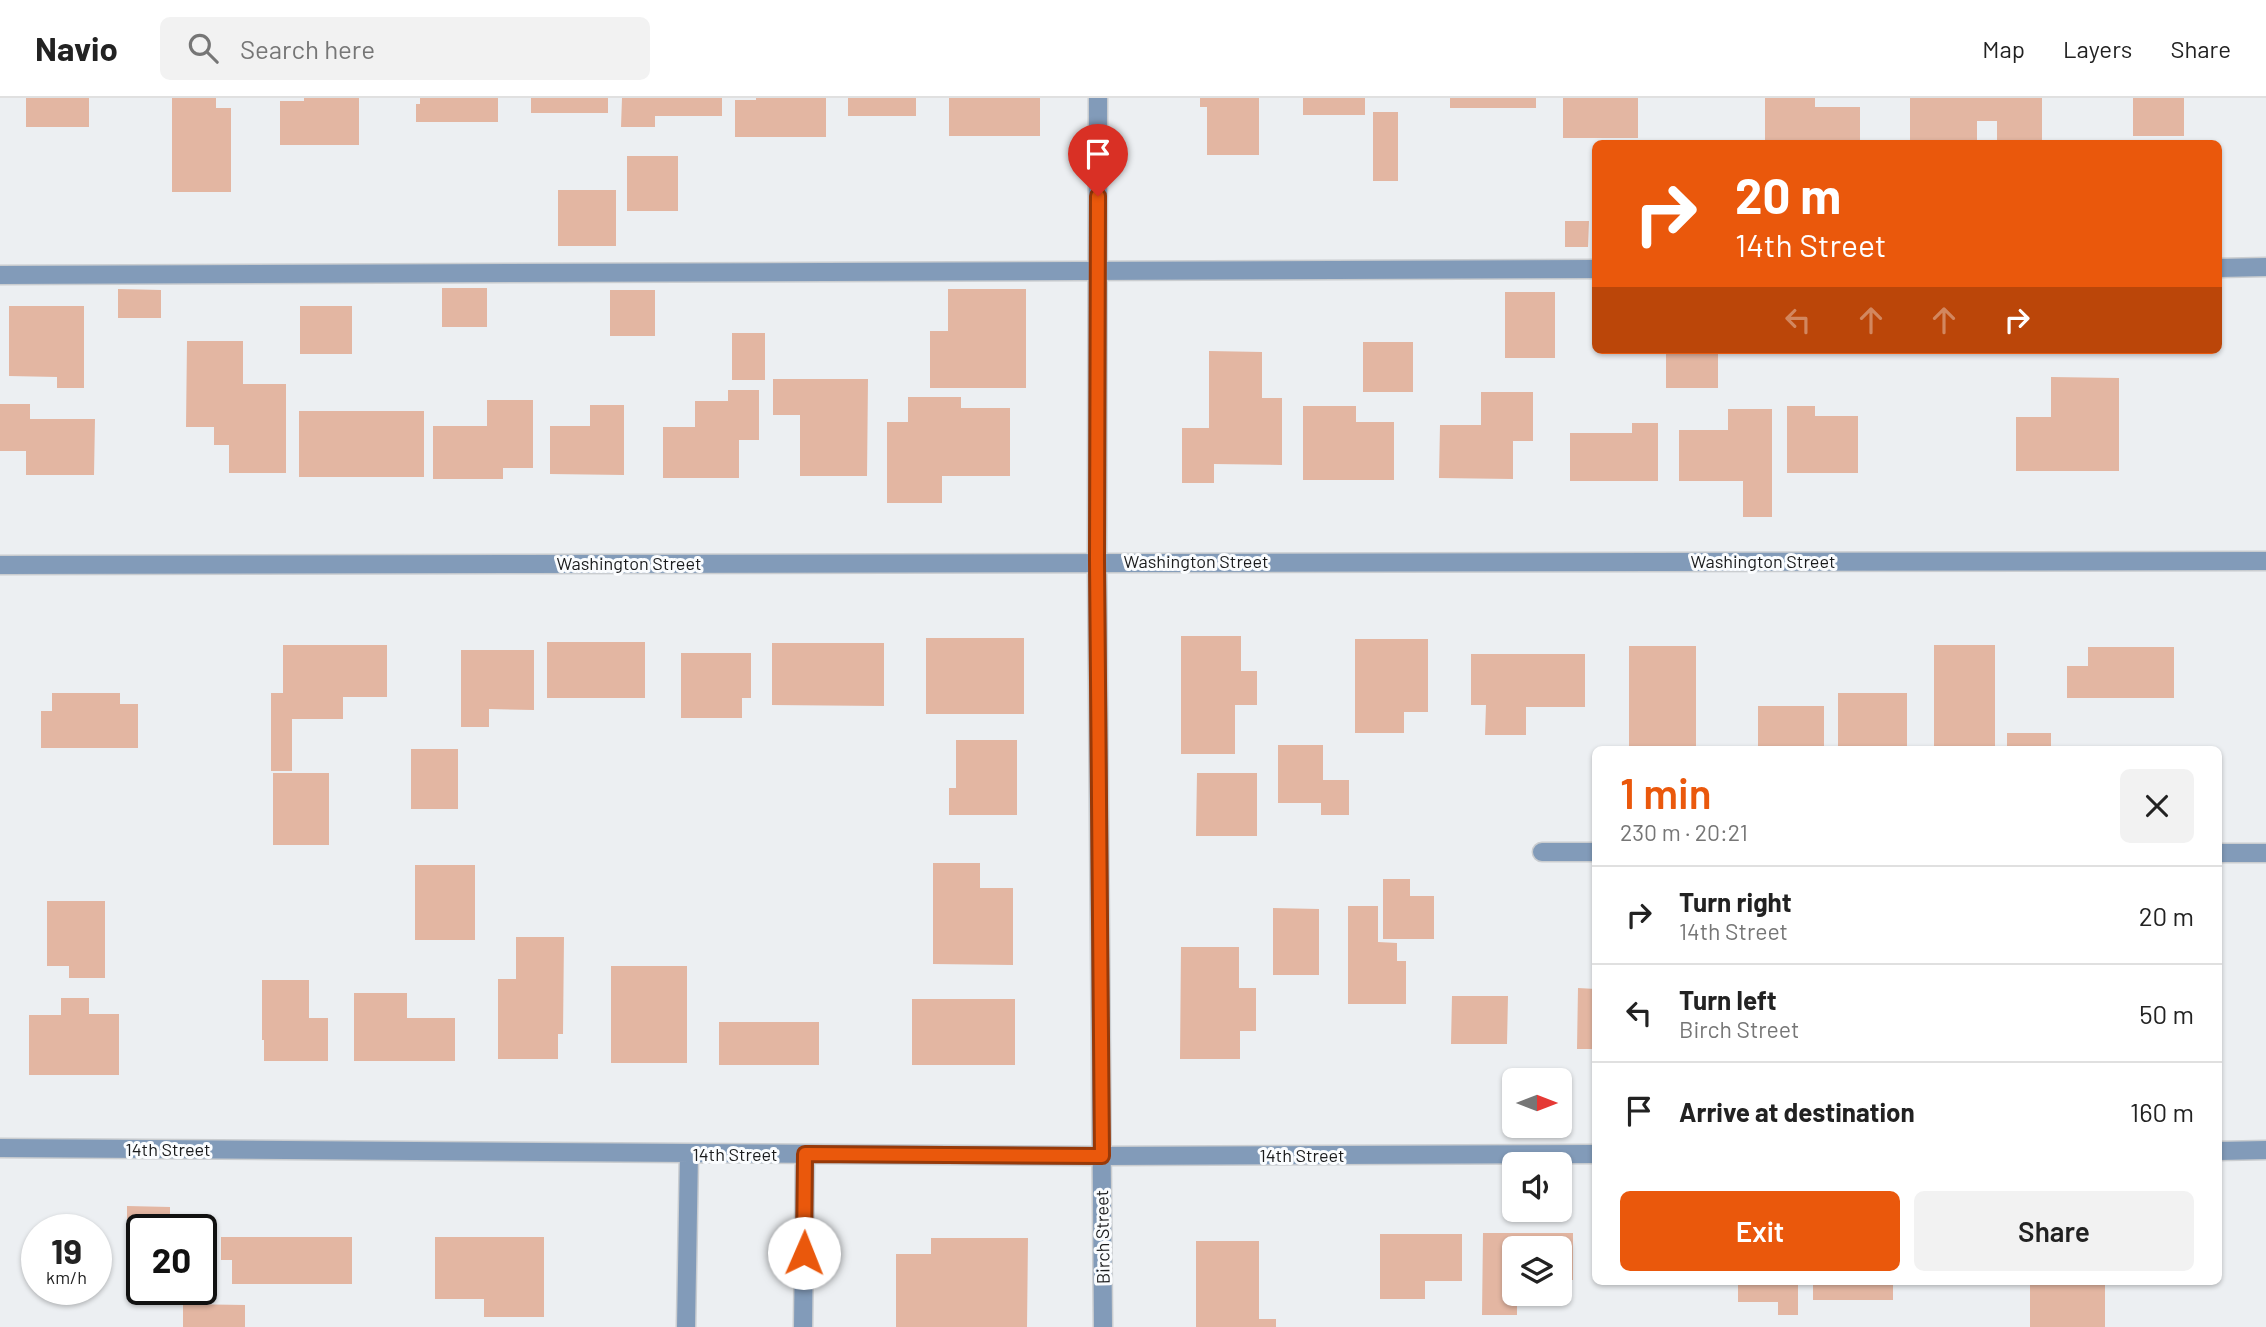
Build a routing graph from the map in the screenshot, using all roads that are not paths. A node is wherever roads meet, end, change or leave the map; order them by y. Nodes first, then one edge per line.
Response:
1 (1098, 98) edge
2 (2222, 268) edge
3 (2266, 268) edge
4 (1592, 269) edge
5 (1098, 270) junction
6 (0, 275) edge
7 (1097, 561) junction
8 (2266, 561) edge
9 (0, 565) edge
10 (1542, 852) dead end
11 (1592, 852) edge
12 (2222, 853) edge
13 (2266, 853) edge
14 (0, 1148) edge
15 (2222, 1150) edge
16 (2266, 1150) edge
17 (689, 1153) junction
18 (805, 1154) junction
19 (1592, 1154) edge
20 (1102, 1156) junction
21 (687, 1327) edge
22 (803, 1327) edge
23 (1103, 1327) edge

1 - 5 street, Birch Street
2 - 3 street
4 - 5 street
5 - 6 street
5 - 7 street, Birch Street
7 - 8 street, Washington Street
7 - 9 street, Washington Street
7 - 20 street, Birch Street
10 - 11 street
12 - 13 street
14 - 17 street, 14th Street
15 - 16 street
17 - 18 street, 14th Street
17 - 21 street
18 - 20 street, 14th Street
18 - 22 street
19 - 20 street, 14th Street
20 - 23 street, Birch Street

